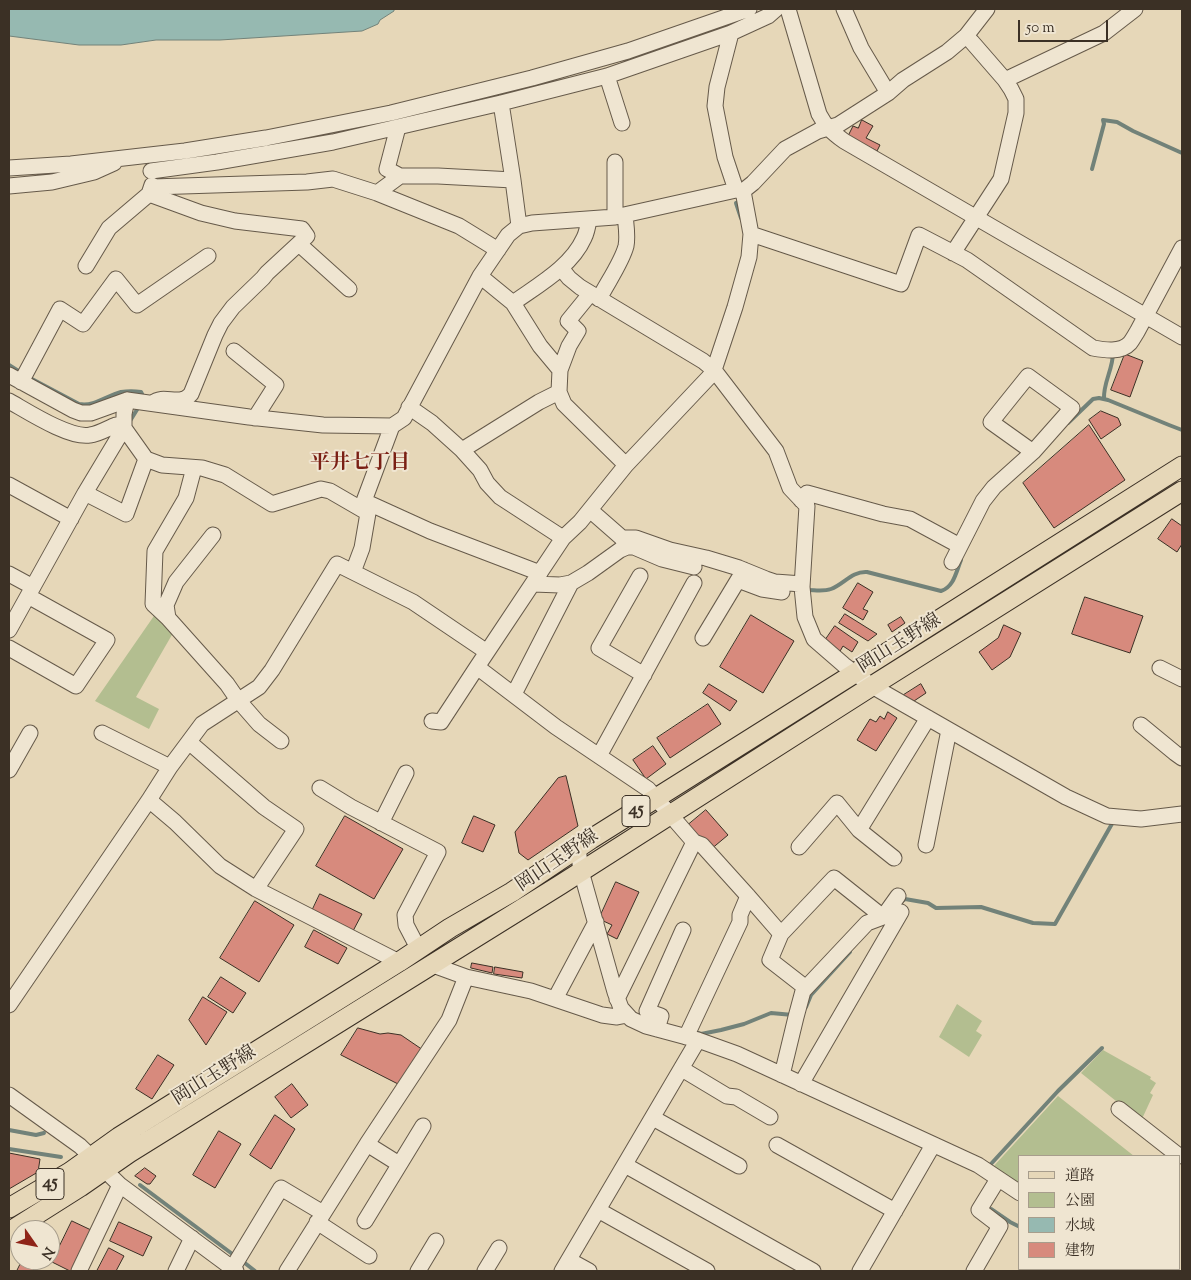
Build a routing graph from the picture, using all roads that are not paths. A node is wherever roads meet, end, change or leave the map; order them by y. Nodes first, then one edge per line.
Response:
1 (749, 9) edge
2 (776, 9) edge
3 (788, 9) edge
4 (844, 9) edge
5 (987, 9) edge
6 (1126, 11) edge
7 (730, 34) junction
8 (966, 36) junction
9 (607, 76) junction
10 (532, 78) junction
11 (1006, 80) junction
12 (888, 93) junction
13 (503, 102) junction
14 (622, 123) dead end
15 (398, 127) junction
16 (828, 128) junction
17 (185, 150) junction
18 (127, 158) junction
19 (615, 162) dead end
20 (9, 168) edge
21 (150, 171) junction
22 (400, 176) junction
23 (513, 180) junction
24 (9, 186) edge
25 (151, 190) junction
26 (740, 191) junction
27 (377, 192) junction
28 (620, 216) junction
29 (976, 217) junction
30 (589, 219) junction
31 (519, 226) junction
32 (752, 234) junction
33 (299, 244) junction
34 (1182, 248) edge
35 (498, 250) junction
36 (953, 253) junction
37 (208, 256) dead end
38 (86, 266) dead end
39 (561, 268) junction
40 (480, 276) junction
41 (349, 289) dead end
42 (594, 296) junction
43 (513, 303) junction
44 (1146, 316) junction
45 (1182, 337) edge
46 (234, 351) dead end
47 (560, 370) junction
48 (714, 370) junction
49 (15, 379) edge
50 (559, 392) junction
51 (127, 400) junction
52 (9, 401) edge
53 (153, 404) junction
54 (410, 407) junction
55 (255, 418) junction
56 (392, 426) junction
57 (124, 428) junction
58 (462, 450) junction
59 (1033, 452) junction
60 (146, 459) junction
61 (626, 465) junction
62 (1182, 466) edge
63 (194, 468) junction
64 (9, 485) edge
65 (1182, 491) edge
66 (85, 493) junction
67 (801, 500) junction
68 (366, 507) junction
69 (590, 510) junction
70 (71, 519) junction
71 (213, 535) dead end
72 (563, 538) junction
73 (960, 546) junction
74 (673, 556) junction
75 (952, 562) dead end
76 (694, 567) dead end
77 (353, 572) junction
78 (9, 574) edge
79 (741, 575) junction
80 (640, 576) dead end
81 (536, 579) junction
82 (571, 583) junction
83 (694, 583) dead end
84 (803, 589) junction
85 (30, 591) junction
86 (168, 618) junction
87 (9, 630) edge
88 (702, 638) dead end
89 (9, 648) edge
90 (487, 652) junction
91 (477, 667) junction
92 (1160, 668) dead end
93 (855, 673) junction
94 (644, 675) junction
95 (1182, 678) edge
96 (872, 686) junction
97 (514, 694) junction
98 (238, 700) junction
99 (928, 718) junction
100 (432, 721) dead end
101 (1141, 725) dead end
102 (949, 730) junction
103 (30, 733) dead end
104 (102, 733) dead end
105 (281, 741) dead end
106 (189, 742) junction
107 (599, 756) junction
108 (1182, 758) edge
109 (170, 767) junction
110 (9, 770) edge
111 (406, 774) dead end
112 (320, 788) dead end
113 (656, 799) junction
114 (149, 800) junction
115 (669, 814) junction
116 (1182, 814) edge
117 (382, 823) junction
118 (859, 830) junction
119 (694, 842) junction
120 (926, 845) dead end
121 (799, 847) dead end
122 (578, 848) junction
123 (894, 858) dead end
124 (581, 871) junction
125 (256, 889) junction
126 (748, 896) junction
127 (898, 896) dead end
128 (901, 912) dead end
129 (883, 917) junction
130 (596, 922) junction
131 (683, 930) dead end
132 (781, 934) junction
133 (418, 948) junction
134 (399, 962) junction
135 (433, 964) junction
136 (466, 977) junction
137 (806, 988) junction
138 (13, 990) edge
139 (557, 995) junction
140 (617, 999) junction
141 (9, 1005) edge
142 (627, 1015) junction
143 (658, 1025) junction
144 (691, 1036) junction
145 (682, 1069) junction
146 (782, 1075) junction
147 (801, 1084) junction
148 (9, 1096) edge
149 (1119, 1109) dead end
150 (770, 1117) dead end
151 (653, 1118) junction
152 (424, 1126) dead end
153 (777, 1145) dead end
154 (934, 1145) junction
155 (370, 1146) junction
156 (85, 1151) junction
157 (1176, 1155) edge
158 (399, 1164) junction
159 (625, 1165) junction
160 (739, 1166) dead end
161 (105, 1170) junction
162 (998, 1179) junction
163 (120, 1185) junction
164 (1018, 1193) edge
165 (9, 1208) edge
166 (598, 1210) junction
167 (895, 1210) junction
168 (321, 1221) junction
169 (365, 1221) dead end
170 (9, 1232) edge
171 (192, 1238) junction
172 (436, 1241) dead end
173 (499, 1248) dead end
174 (369, 1256) dead end
175 (236, 1264) edge
176 (566, 1266) edge
177 (79, 1271) edge
178 (176, 1271) edge
179 (287, 1271) edge
180 (418, 1271) edge
181 (485, 1271) edge
182 (589, 1271) edge
183 (706, 1271) edge
184 (813, 1271) edge
185 (860, 1271) edge
186 (974, 1271) edge

1 - 10 street
2 - 7 street
3 - 16 street
4 - 12 street
5 - 8 street
6 - 11 street
7 - 9 street
7 - 26 street
8 - 11 street
8 - 12 street
9 - 13 street
9 - 14 street
10 - 13 street
10 - 17 street
11 - 29 street
12 - 16 street
13 - 15 street
13 - 23 street
15 - 21 street
15 - 22 street
16 - 26 street
16 - 29 street
17 - 18 street
17 - 21 street
18 - 20 street
18 - 24 street
19 - 28 street
21 - 25 street
22 - 23 street
22 - 27 street
23 - 31 street
25 - 27 street
25 - 33 street
25 - 38 street
26 - 28 street
26 - 32 street
27 - 35 street
28 - 30 street
28 - 42 street
29 - 36 street
29 - 44 street
30 - 31 street
30 - 39 street
31 - 35 street
32 - 36 street
32 - 48 street
33 - 41 street
33 - 53 street
34 - 44 street
35 - 40 street
36 - 44 street
37 - 49 street
39 - 42 street
39 - 43 street
40 - 43 street
40 - 54 street
42 - 47 street
42 - 48 street
43 - 47 street
44 - 45 street
46 - 55 street
47 - 50 street
48 - 61 street
48 - 67 street
49 - 51 street
50 - 58 street
50 - 61 street
51 - 53 street
51 - 57 street
52 - 57 street
53 - 55 street
54 - 56 street
54 - 58 street
55 - 56 street
56 - 68 street
57 - 60 street
57 - 66 street
58 - 72 street
59 - 59 street
59 - 73 street
60 - 63 street
60 - 66 street
61 - 69 street
62 - 93 main road, 岡山玉野線 / 45
63 - 68 street
63 - 86 street
64 - 70 street
65 - 96 main road, 岡山玉野線 / 45
66 - 70 street
67 - 73 street
67 - 84 street
68 - 77 street
68 - 81 street
69 - 72 street
69 - 74 street
70 - 85 street
71 - 86 street
72 - 81 street
73 - 75 street
74 - 76 street
74 - 79 street
74 - 82 street
77 - 90 street
77 - 98 street
78 - 85 street
79 - 84 street
79 - 88 street
80 - 94 street
81 - 82 street
81 - 90 street
82 - 97 street
83 - 94 street
84 - 93 street
85 - 87 street
85 - 89 street
86 - 98 street
90 - 91 street
91 - 97 street
91 - 100 street
92 - 95 street
93 - 96 street
93 - 113 main road, 岡山玉野線 / 45
94 - 107 street
96 - 99 street
96 - 115 main road, 岡山玉野線 / 45
97 - 107 street
98 - 105 street
98 - 106 street
99 - 102 street
99 - 118 street
101 - 108 street
102 - 116 street
102 - 120 street
103 - 110 street
104 - 109 street
106 - 109 street
106 - 125 street
107 - 113 street
109 - 114 street
111 - 117 street
112 - 117 street
113 - 115 street
113 - 122 main road, 岡山玉野線 / 45
114 - 125 street
114 - 138 street
115 - 119 street
115 - 124 main road, 岡山玉野線 / 45
117 - 133 street
118 - 121 street
118 - 123 street
119 - 126 street
119 - 140 street
122 - 124 street
122 - 133 main road, 岡山玉野線 / 45
124 - 130 street
124 - 135 main road, 岡山玉野線 / 45
125 - 134 street
126 - 132 street
126 - 144 street
127 - 129 street
128 - 147 street
129 - 132 street
129 - 137 street
130 - 139 street
130 - 140 street
131 - 143 street
132 - 137 street
133 - 134 main road, 岡山玉野線 / 45
134 - 156 main road, 岡山玉野線 / 45
135 - 136 street
135 - 161 main road, 岡山玉野線 / 45
136 - 139 street
136 - 155 street
137 - 146 street
138 - 141 street
139 - 142 street
140 - 142 street
142 - 143 street
143 - 144 street
144 - 145 street
144 - 146 street
145 - 150 street
145 - 151 street
146 - 147 street
147 - 154 street
148 - 156 street
149 - 157 street
151 - 159 street
151 - 160 street
152 - 158 street
153 - 167 street
154 - 162 street
154 - 167 street
155 - 158 street
155 - 168 street
156 - 161 street
156 - 165 main road, 岡山玉野線 / 45
158 - 169 street
159 - 166 street
159 - 184 street
161 - 163 street
161 - 170 main road, 岡山玉野線 / 45
162 - 164 street
162 - 186 street
163 - 171 street
163 - 177 street
166 - 176 street
166 - 183 street
167 - 185 street
168 - 174 street
168 - 175 street
168 - 179 street
171 - 175 street
171 - 178 street
172 - 180 street
173 - 181 street
176 - 182 street

